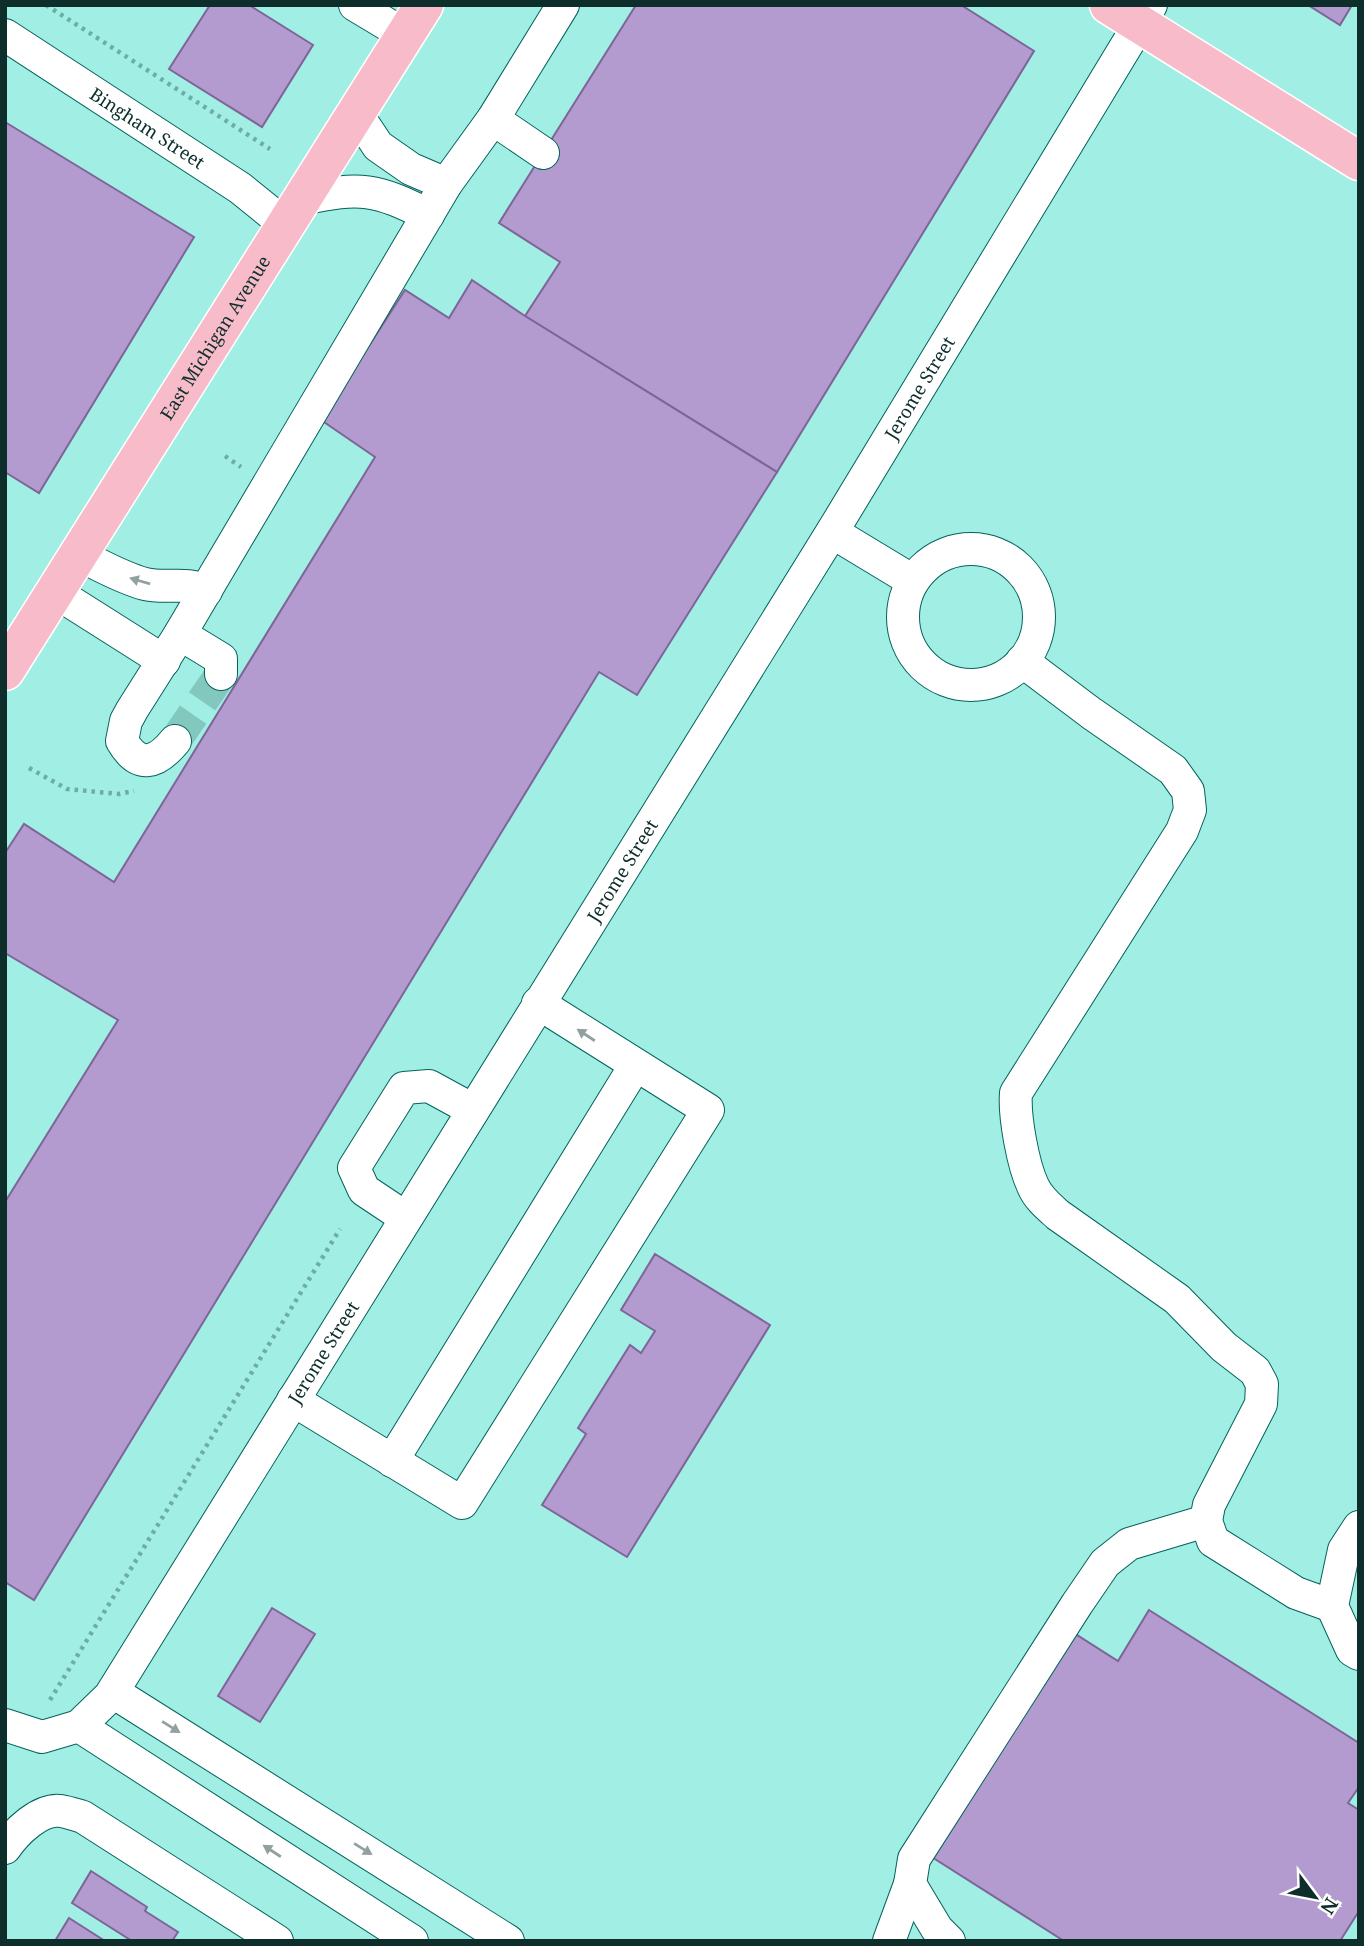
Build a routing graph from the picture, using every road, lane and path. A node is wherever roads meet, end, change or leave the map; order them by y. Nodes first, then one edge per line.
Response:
1 (46, 5) edge
2 (355, 5) edge
3 (563, 5) edge
4 (1133, 12) edge
5 (414, 20) edge
6 (5, 35) edge
7 (356, 113) junction
8 (493, 120) junction
9 (270, 149) dead end
10 (543, 153) dead end
11 (1359, 161) edge
12 (446, 184) junction
13 (295, 213) junction
14 (428, 215) junction
15 (225, 456) dead end
16 (243, 469) dead end
17 (832, 532) junction
18 (79, 555) junction
19 (913, 581) junction
20 (206, 591) junction
21 (55, 592) junction
22 (180, 634) junction
23 (164, 661) junction
24 (1021, 661) junction
25 (5, 671) edge
26 (221, 674) dead end
27 (176, 741) tunnel mouth
28 (29, 768) dead end
29 (146, 789) dead end
30 (538, 1003) junction
31 (635, 1066) junction
32 (473, 1111) junction
33 (406, 1218) junction
34 (340, 1229) dead end
35 (293, 1400) junction
36 (392, 1461) junction
37 (1206, 1521) junction
38 (1359, 1527) edge
39 (1332, 1605) junction
40 (1359, 1654) edge
41 (113, 1692) junction
42 (50, 1700) dead end
43 (5, 1725) edge
44 (79, 1727) junction
45 (5, 1848) edge
46 (910, 1884) junction
47 (277, 1941) edge
48 (412, 1941) edge
49 (508, 1941) edge
50 (889, 1941) edge
51 (949, 1941) edge

1 - 9 path
2 - 5 street
3 - 8 street
4 - 11 main road
4 - 17 street, Jerome Street
5 - 7 main road, East Michigan Avenue
6 - 13 street, Bingham Street
7 - 12 street
7 - 13 main road, East Michigan Avenue
8 - 10 street
8 - 12 street
12 - 14 street
13 - 14 street
13 - 18 main road, East Michigan Avenue
14 - 20 street
15 - 16 path
17 - 19 street
17 - 30 street, Jerome Street
20 -> 18 street
18 - 21 main road, East Michigan Avenue
19 - 24 street
19 - 24 street
20 - 22 street
21 - 23 street
21 - 25 main road, East Michigan Avenue
22 - 23 street
22 - 26 street
23 - 27 street
24 - 37 street
28 - 29 path
31 -> 30 street
30 - 32 street, Jerome Street
31 - 36 street
31 - 36 street
32 - 33 street, Jerome Street
32 - 33 street
33 - 35 street, Jerome Street
34 - 42 path
35 - 36 street
35 - 41 street, Jerome Street
37 - 39 street
37 - 46 street
38 - 39 street
39 - 40 street
41 - 44 street, Jerome Street
41 -> 49 street
43 - 44 street
48 -> 44 street
45 - 47 street
46 - 50 street
46 - 51 street

